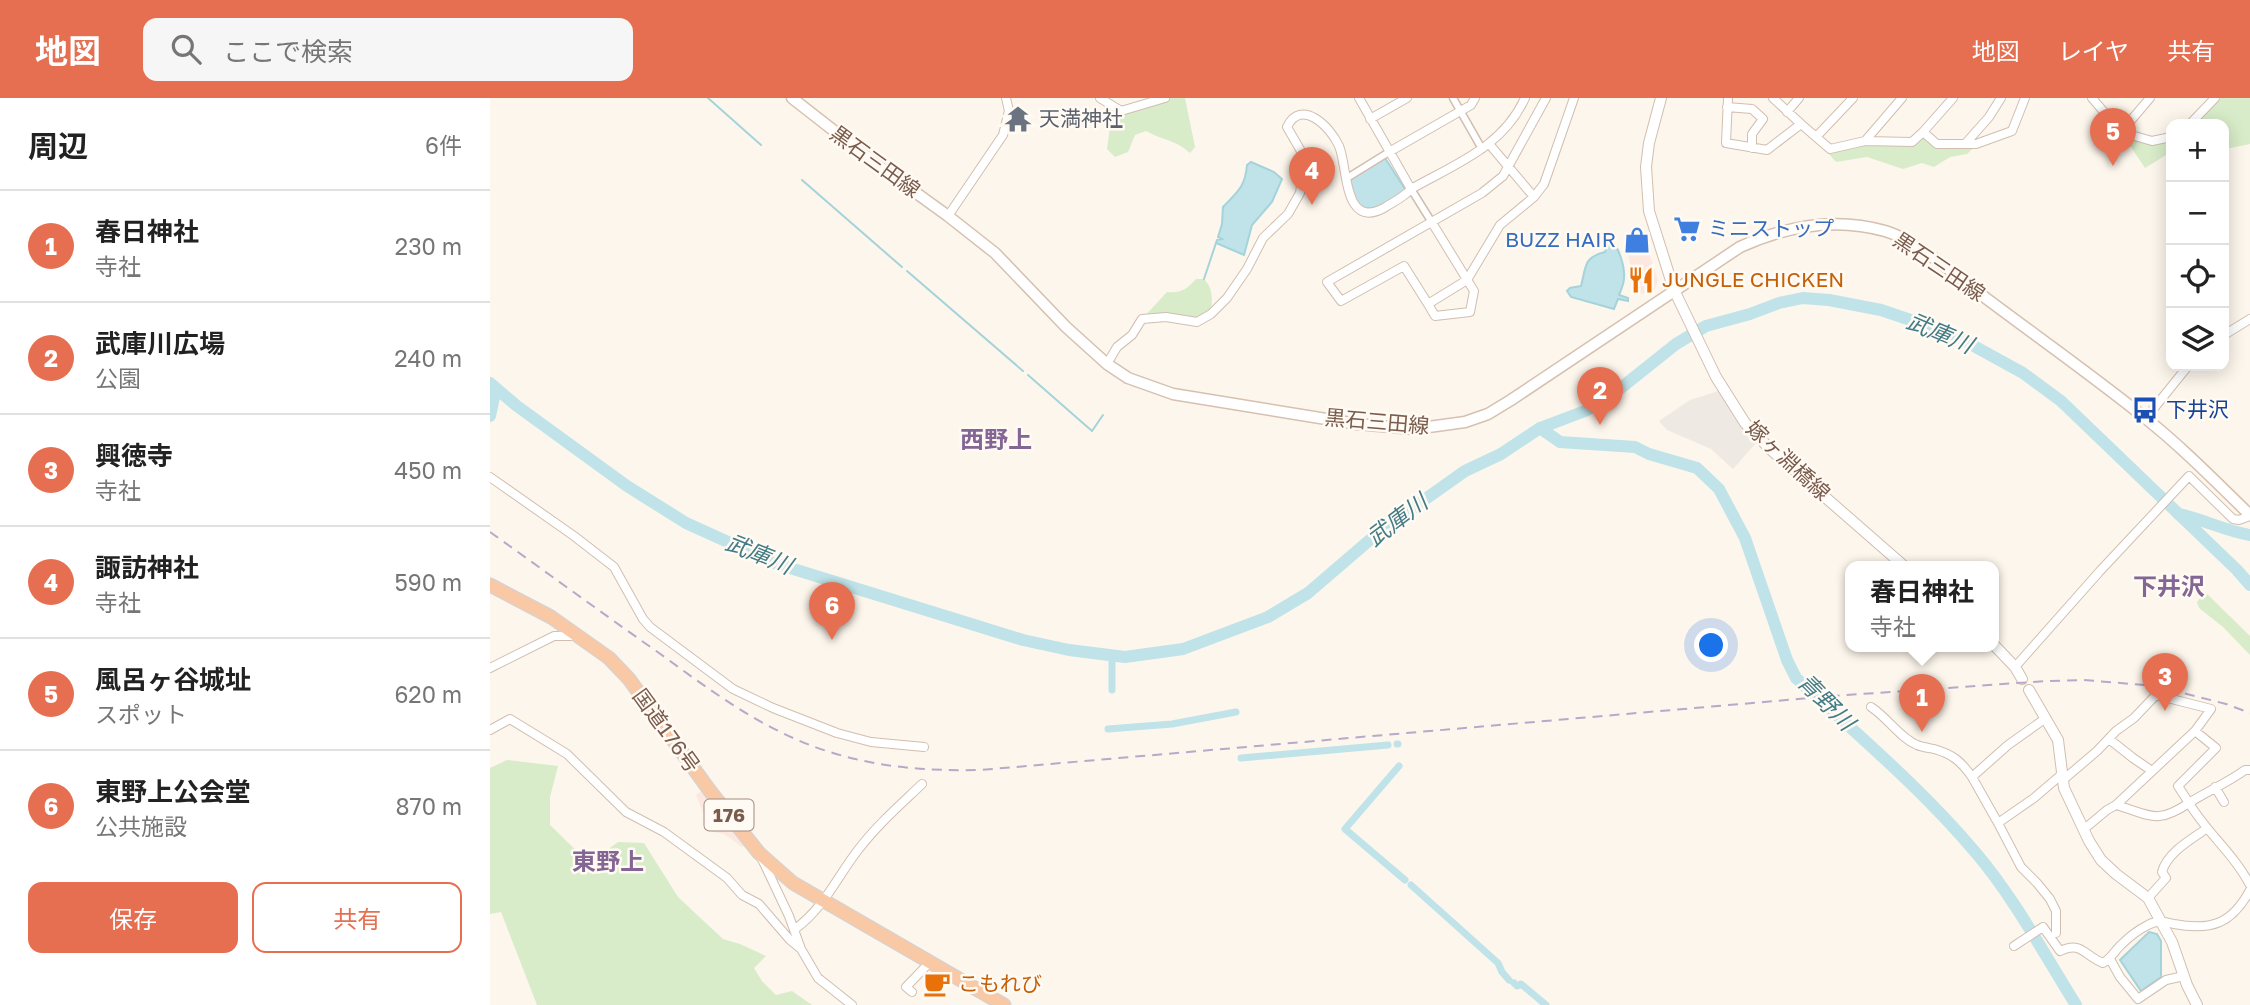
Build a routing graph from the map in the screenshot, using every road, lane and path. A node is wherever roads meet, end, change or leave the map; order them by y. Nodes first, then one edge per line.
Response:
1 (792, 98) edge
2 (1006, 98) edge
3 (1100, 98) edge
4 (1166, 98) edge
5 (1359, 98) edge
6 (1407, 98) edge
7 (1453, 98) edge
8 (1475, 98) edge
9 (1525, 98) edge
10 (1546, 98) edge
11 (1574, 98) edge
12 (1661, 98) edge
13 (1773, 98) edge
14 (1799, 98) edge
15 (1853, 98) edge
16 (1902, 98) edge
17 (1953, 98) edge
18 (2001, 98) edge
19 (2025, 98) edge
20 (2092, 98) edge
21 (2150, 98) edge
22 (2212, 99) edge
23 (1728, 102) edge
24 (1461, 111) junction
25 (1787, 111) junction
26 (1370, 119) junction
27 (2194, 119) edge
28 (1801, 124) junction
29 (1923, 132) junction
30 (2121, 132) junction
31 (1816, 137) junction
32 (2166, 138) edge
33 (1865, 141) junction
34 (1966, 143) junction
35 (1486, 147) junction
36 (1752, 148) junction
37 (1389, 152) junction
38 (1508, 167) junction
39 (1346, 178) junction
40 (1411, 189) junction
41 (1534, 198) junction
42 (948, 216) junction
43 (1431, 221) junction
44 (1467, 280) junction
45 (1676, 295) junction
46 (1428, 304) junction
47 (2250, 319) edge
48 (2229, 332) edge
49 (1107, 364) junction
50 (2184, 371) edge
51 (2146, 418) junction
52 (493, 479) edge
53 (2250, 515) edge
54 (1897, 561) edge
55 (490, 585) edge
56 (575, 633) junction
57 (1999, 650) edge
58 (2015, 667) junction
59 (490, 668) edge
60 (2022, 679) dead end
61 (2029, 690) dead end
62 (1871, 708) dead end
63 (2046, 718) junction
64 (490, 730) edge
65 (2195, 731) junction
66 (2109, 738) junction
67 (924, 747) dead end
68 (2250, 770) edge
69 (2152, 771) junction
70 (1972, 777) junction
71 (2063, 777) junction
72 (922, 783) dead end
73 (2215, 788) junction
74 (2224, 802) dead end
75 (2189, 803) junction
76 (2116, 805) junction
77 (1997, 823) junction
78 (2206, 829) junction
79 (2083, 830) junction
80 (759, 853) junction
81 (2250, 885) edge
82 (2250, 890) edge
83 (2148, 898) junction
84 (823, 902) junction
85 (2161, 921) junction
86 (794, 929) junction
87 (2056, 933) dead end
88 (2014, 946) dead end
89 (801, 949) junction
90 (2110, 959) junction
91 (930, 962) junction
92 (2184, 976) junction
93 (912, 992) dead end
94 (852, 1005) edge
95 (1004, 1005) edge
96 (2197, 1005) edge

1 - 42 main road, 黒石三田線
2 - 42 street
3 - 4 street
5 - 26 street
6 - 26 street
7 - 24 street
8 - 24 street
9 - 35 street
10 - 38 street
11 - 41 street
12 - 45 street, 嫁ヶ淵橋線
13 - 25 street
14 - 25 street
15 - 31 street
16 - 33 street
17 - 29 street
18 - 34 street
19 - 34 street
20 - 30 street
21 - 30 street
22 - 27 street
23 - 36 street
23 - 36 street
24 - 35 street
24 - 37 street
25 - 28 street
26 - 37 street
28 - 31 street
28 - 36 street
29 - 33 street
29 - 34 street
30 - 32 street
31 - 33 street
35 - 38 street
35 - 40 street
37 - 39 street
37 - 40 street
38 - 41 street
38 - 43 street
39 - 40 street
39 - 49 street
40 - 43 street
41 - 44 street
42 - 49 main road, 黒石三田線
43 - 44 street
43 - 46 street
44 - 46 street
44 - 46 street
45 - 49 main road, 黒石三田線
45 - 51 main road, 黒石三田線
45 - 54 street, 嫁ヶ淵橋線
47 - 48 street
50 - 51 street
51 - 53 main road, 黒石三田線
52 - 67 street
53 - 58 street
55 - 56 highway, 国道176号 / 176
56 - 59 street
56 - 80 highway, 国道176号 / 176
57 - 58 street
58 - 60 street
61 - 63 street
62 - 70 street
63 - 70 street
63 - 71 street
64 - 89 street
65 - 66 street
65 - 69 street
65 - 75 street
66 - 69 street
66 - 71 street
68 - 73 street
69 - 76 street
70 - 77 street
71 - 77 street
71 - 79 street
72 - 84 street
73 - 74 street
73 - 75 street
75 - 76 street
75 - 78 street
76 - 79 street
77 - 87 street
78 - 81 street
78 - 83 street
79 - 83 street
80 - 84 highway, 国道176号 / 176
80 - 86 street
82 - 85 street
83 - 85 street
84 - 86 street
84 - 91 highway, 国道176号 / 176
85 - 90 street
85 - 92 street
86 - 89 street
88 - 90 street
89 - 94 street
90 - 92 street
91 - 93 street
91 - 95 highway, 国道176号 / 176
92 - 96 street

